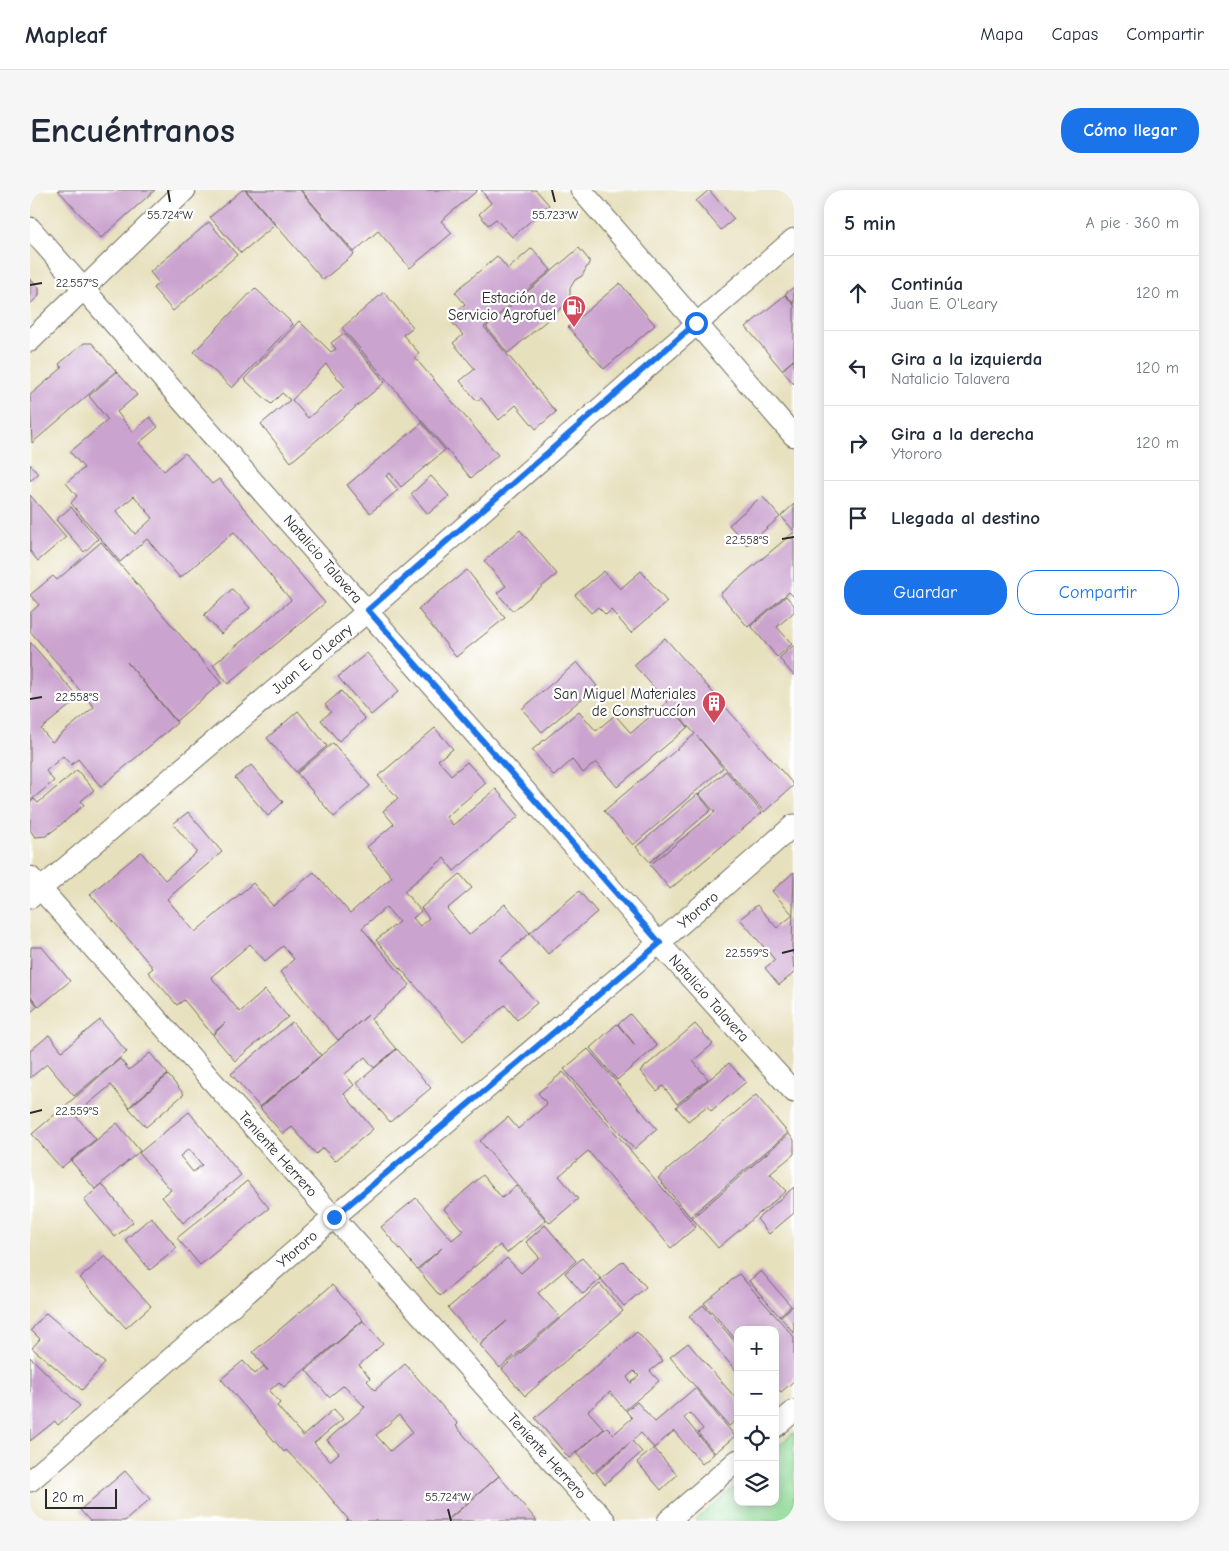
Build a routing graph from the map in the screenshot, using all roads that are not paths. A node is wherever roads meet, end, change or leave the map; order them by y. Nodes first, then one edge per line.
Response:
1 (185, 190) edge
2 (581, 190) edge
3 (30, 228) edge
4 (794, 239) edge
5 (84, 289) junction
6 (696, 323) junction
7 (30, 340) edge
8 (794, 436) edge
9 (368, 610) junction
10 (794, 825) edge
11 (33, 888) edge
12 (660, 943) junction
13 (794, 1092) edge
14 (334, 1217) junction
15 (794, 1411) edge
16 (779, 1424) edge
17 (737, 1461) edge
18 (30, 1481) edge
19 (605, 1521) edge
20 (668, 1521) edge

1 - 5 street
2 - 6 street
3 - 5 street, Natalicio Talavera
4 - 6 street, Juan E. O'Leary
5 - 7 street
5 - 9 street, Natalicio Talavera
6 - 8 street
6 - 9 street, Juan E. O'Leary
9 - 11 street, Juan E. O'Leary
9 - 12 street, Natalicio Talavera
10 - 12 street, Ytororo
11 - 14 street, Teniente Herrero
12 - 13 street, Natalicio Talavera
12 - 14 street, Ytororo
14 - 18 street, Ytororo
14 - 19 street, Teniente Herrero
15 - 16 street
17 - 20 street

